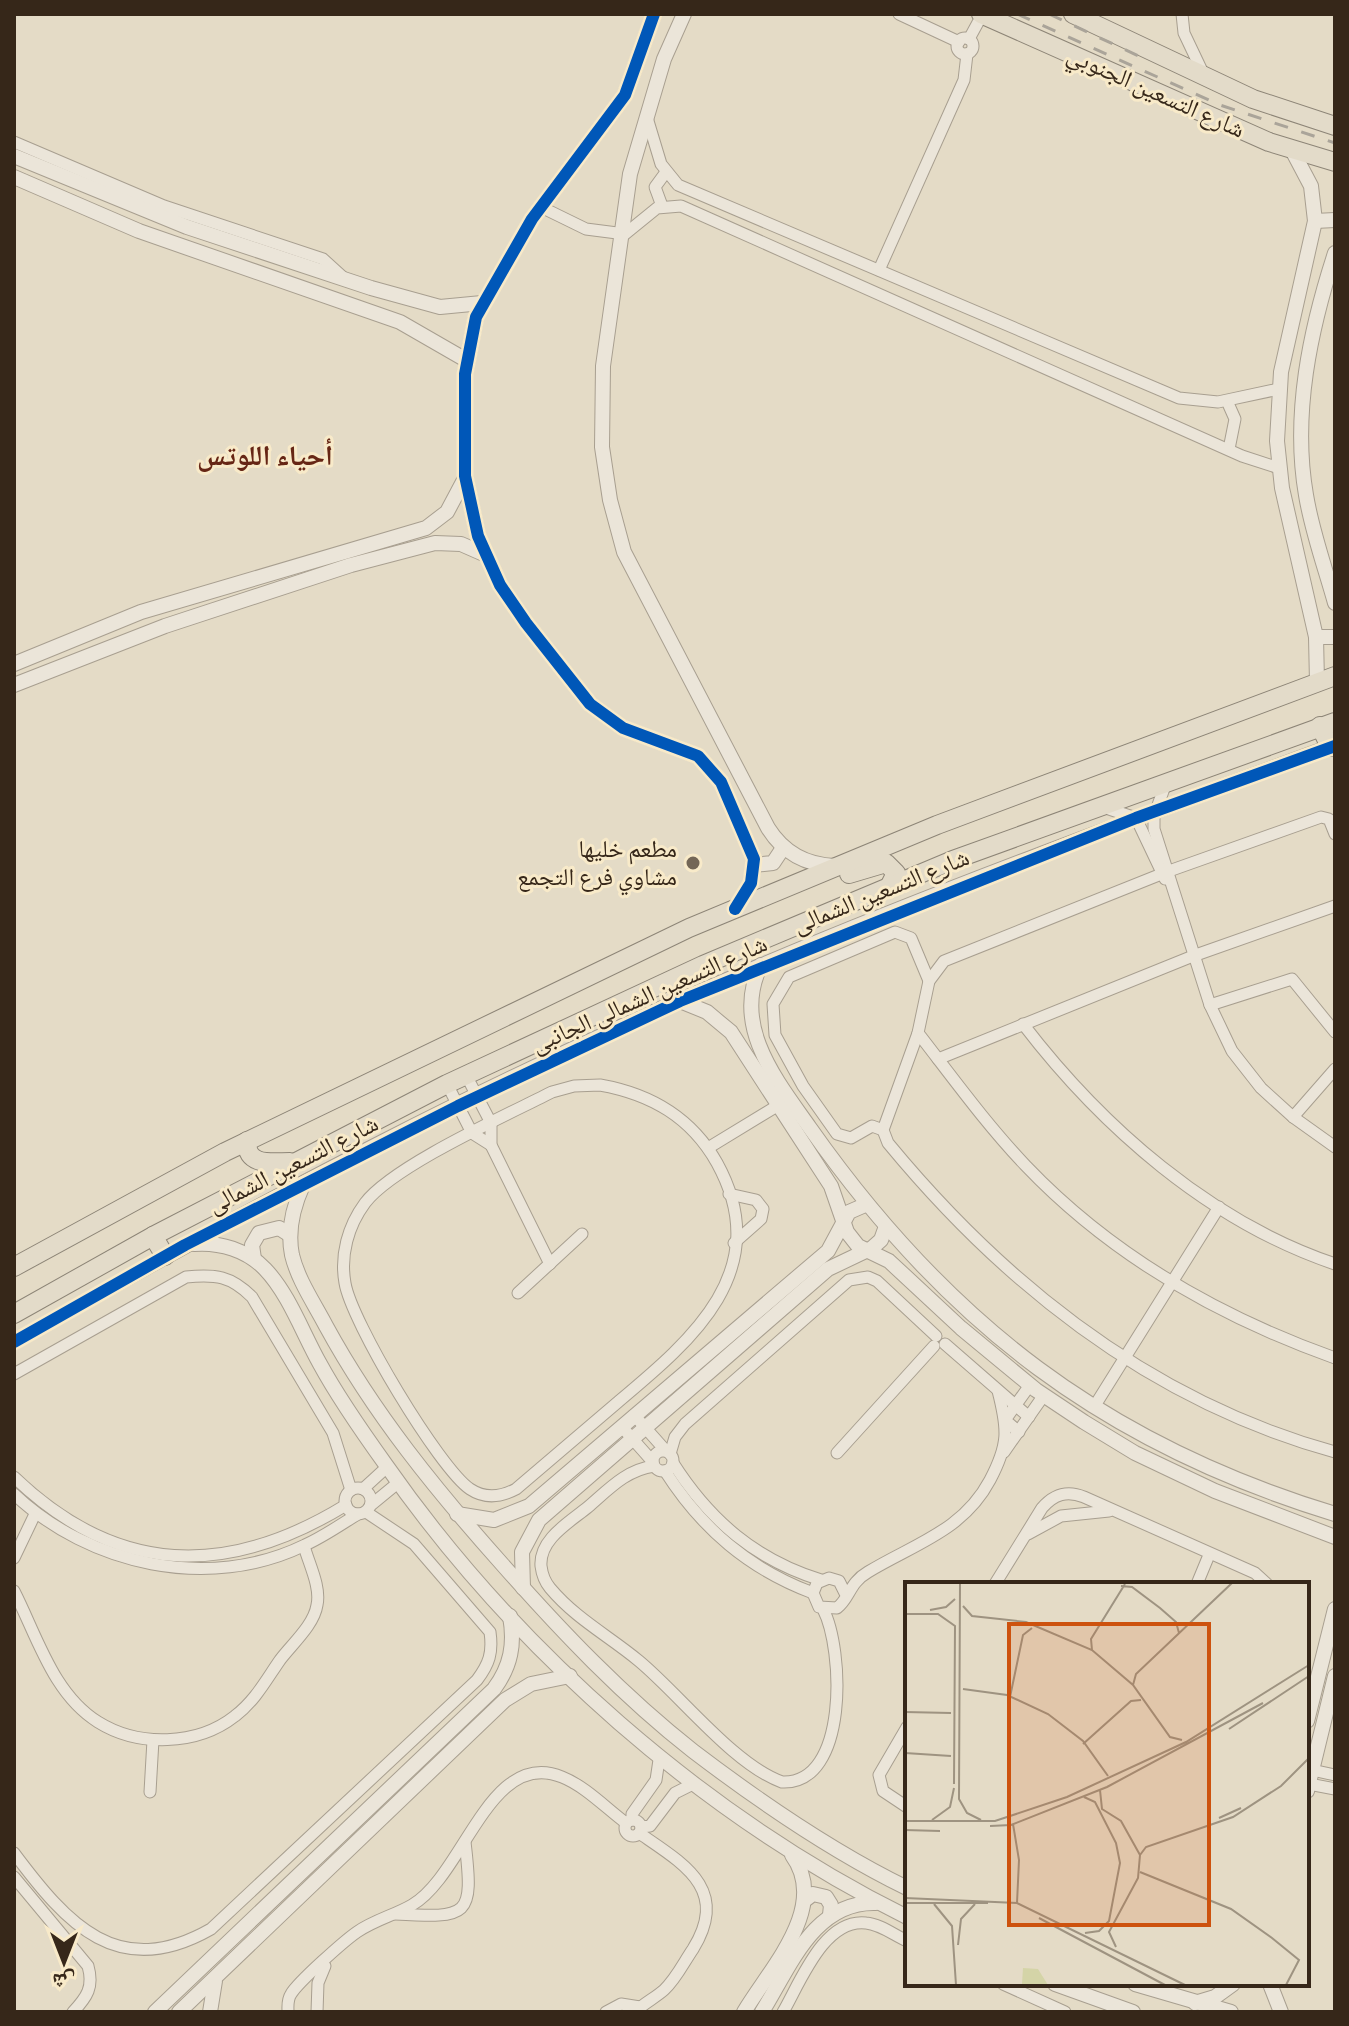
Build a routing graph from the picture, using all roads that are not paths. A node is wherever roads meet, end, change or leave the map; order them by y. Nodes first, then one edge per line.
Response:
1 (654, 14) edge
2 (684, 14) edge
3 (899, 14) edge
4 (982, 14) edge
5 (1073, 14) edge
6 (1182, 14) edge
7 (964, 41) junction
8 (1205, 77) junction
9 (647, 110) junction
10 (1335, 126) edge
11 (14, 142) edge
12 (1292, 150) junction
13 (14, 156) edge
14 (1335, 162) edge
15 (666, 172) junction
16 (14, 177) edge
17 (662, 206) junction
18 (541, 207) junction
19 (1335, 220) edge
20 (1315, 221) junction
21 (622, 234) junction
22 (1335, 253) edge
23 (846, 256) junction
24 (879, 270) junction
25 (837, 276) junction
26 (345, 280) junction
27 (482, 303) junction
28 (466, 360) junction
29 (1279, 389) junction
30 (1227, 401) junction
31 (1229, 449) junction
32 (1279, 468) junction
33 (465, 476) junction
34 (486, 555) junction
35 (1335, 603) edge
36 (1316, 637) junction
37 (1335, 637) edge
38 (14, 664) edge
39 (1326, 679) edge
40 (14, 685) edge
41 (1328, 724) edge
42 (1332, 747) edge
43 (1166, 783) junction
44 (1102, 806) junction
45 (1155, 811) junction
46 (1136, 818) junction
47 (1335, 834) edge
48 (783, 848) junction
49 (754, 865) junction
50 (840, 866) junction
51 (1166, 876) junction
52 (890, 885) junction
53 (787, 887) junction
54 (1335, 906) edge
55 (735, 909) junction
56 (1193, 956) junction
57 (761, 965) junction
58 (929, 981) junction
59 (680, 1001) junction
60 (1210, 1005) junction
61 (1023, 1024) junction
62 (1335, 1032) edge
63 (918, 1033) junction
64 (754, 1036) junction
65 (740, 1044) junction
66 (938, 1059) junction
67 (1335, 1069) edge
68 (466, 1075) junction
69 (447, 1084) junction
70 (477, 1097) junction
71 (458, 1106) junction
72 (777, 1106) junction
73 (1293, 1117) junction
74 (491, 1123) junction
75 (883, 1130) junction
76 (472, 1133) junction
77 (247, 1141) junction
78 (491, 1145) junction
79 (1335, 1147) edge
80 (708, 1148) junction
81 (298, 1162) junction
82 (303, 1185) junction
83 (729, 1194) junction
84 (865, 1205) junction
85 (1219, 1207) junction
86 (844, 1223) junction
87 (885, 1229) junction
88 (582, 1234) dead end
89 (290, 1235) junction
90 (153, 1236) junction
91 (734, 1243) junction
92 (185, 1245) junction
93 (867, 1251) junction
94 (165, 1256) junction
95 (254, 1259) junction
96 (550, 1264) junction
97 (1335, 1264) edge
98 (14, 1267) edge
99 (1172, 1282) junction
100 (518, 1293) dead end
101 (14, 1314) edge
102 (14, 1342) edge
103 (938, 1342) junction
104 (1335, 1358) edge
105 (1124, 1359) junction
106 (660, 1366) junction
107 (14, 1374) edge
108 (673, 1380) junction
109 (643, 1381) junction
110 (1030, 1385) junction
111 (998, 1391) junction
112 (656, 1395) junction
113 (1044, 1395) junction
114 (1015, 1405) junction
115 (1094, 1407) junction
116 (634, 1415) junction
117 (1029, 1417) junction
118 (1005, 1420) junction
119 (622, 1427) junction
120 (645, 1427) junction
121 (1019, 1432) junction
122 (398, 1439) junction
123 (632, 1439) junction
124 (1004, 1452) junction
125 (1335, 1452) edge
126 (837, 1453) dead end
127 (664, 1461) junction
128 (384, 1463) junction
129 (14, 1477) edge
130 (429, 1481) junction
131 (399, 1482) junction
132 (357, 1489) junction
133 (14, 1494) edge
134 (410, 1495) junction
135 (346, 1505) junction
136 (365, 1511) junction
137 (1117, 1512) junction
138 (35, 1514) junction
139 (457, 1514) junction
140 (1335, 1514) edge
141 (1024, 1537) junction
142 (1335, 1537) edge
143 (304, 1546) junction
144 (1209, 1555) junction
145 (14, 1558) edge
146 (868, 1572) junction
147 (835, 1579) junction
148 (821, 1580) junction
149 (996, 1582) edge
150 (1198, 1582) edge
151 (1265, 1582) edge
152 (523, 1588) junction
153 (14, 1591) edge
154 (813, 1593) junction
155 (845, 1593) junction
156 (841, 1606) junction
157 (823, 1609) junction
158 (1335, 1609) edge
159 (510, 1616) junction
160 (832, 1633) junction
161 (570, 1676) junction
162 (1335, 1676) edge
163 (501, 1680) junction
164 (514, 1694) junction
165 (1310, 1700) edge
166 (668, 1729) junction
167 (905, 1730) edge
168 (153, 1740) junction
169 (656, 1756) junction
170 (710, 1763) junction
171 (1335, 1775) edge
172 (1309, 1782) edge
173 (693, 1784) junction
174 (1335, 1789) edge
175 (150, 1792) dead end
176 (905, 1806) edge
177 (634, 1826) junction
178 (465, 1841) junction
179 (789, 1852) junction
180 (14, 1853) edge
181 (14, 1877) edge
182 (905, 1887) edge
183 (805, 1900) junction
184 (879, 1903) junction
185 (394, 1914) junction
186 (830, 1915) junction
187 (905, 1916) edge
188 (905, 1940) edge
189 (328, 1959) junction
190 (204, 1965) junction
191 (216, 1979) junction
192 (1007, 1986) edge
193 (1060, 1986) edge
194 (1141, 1986) edge
195 (1230, 1986) edge
196 (1271, 1986) edge
197 (1195, 2003) junction
198 (637, 2009) edge
199 (73, 2012) edge
200 (155, 2012) edge
201 (179, 2012) edge
202 (210, 2012) edge
203 (288, 2012) edge
204 (317, 2012) edge
205 (606, 2012) edge
206 (744, 2012) edge
207 (762, 2012) edge
208 (783, 2012) edge
209 (1065, 2012) edge
210 (1132, 2012) edge
211 (1231, 2012) edge
212 (1281, 2012) edge

1 - 18 street
2 - 9 street
3 - 7 street
4 - 7 street
4 - 12 main road, شارع التسعين الجنوبي
5 - 8 main road, شارع التسعين الجنوبي
6 - 8 street
7 - 24 street
8 - 10 main road, شارع التسعين الجنوبي
9 - 15 street
9 - 21 street
11 - 26 street
12 - 14 main road, شارع التسعين الجنوبي
12 - 20 street
13 - 26 street
15 - 17 street
15 - 23 street
16 - 28 street
17 - 21 street
17 - 25 street
18 - 21 street
18 - 27 street
19 - 20 street
20 - 29 street
21 - 48 street
22 - 35 street
23 - 24 street
23 - 25 street
24 - 30 street
25 - 31 street
26 - 27 street
27 - 28 street
28 - 33 street
29 - 30 street
29 - 32 street
30 - 31 street
31 - 32 street
32 - 36 street
33 - 34 street
33 - 38 street
34 - 40 street
34 - 49 street
36 - 37 street
36 - 39 street
39 - 50 main road, شارع التسعين الشمالى
41 - 42 main road
41 - 43 main road, شارع التسعين الشمالى
42 - 45 street, شارع التسعين الشمالى الجانبى
43 - 44 main road, شارع التسعين الشمالى
43 - 45 street
44 - 46 street
44 - 52 main road, شارع التسعين الشمالى
45 - 46 street, شارع التسعين الشمالى الجانبى
45 - 51 street
46 - 51 street
46 - 57 street, شارع التسعين الشمالى الجانبى
47 - 51 street
48 - 49 street
48 - 50 street
49 - 55 street
50 - 53 main road, شارع التسعين الشمالى
51 - 56 street
51 - 58 street
52 - 53 main road
52 - 68 main road, شارع التسعين الشمالى
53 - 55 main road, شارع التسعين الشمالى
54 - 56 street
55 - 77 main road, شارع التسعين الشمالى
56 - 60 street
56 - 61 street
57 - 59 street, شارع التسعين الشمالى الجانبى
57 - 64 street
58 - 63 street
58 - 75 street
59 - 65 street
59 - 70 street, شارع التسعين الشمالى الجانبى
60 - 62 street
60 - 73 street
61 - 66 street
61 - 85 street
63 - 66 street
63 - 75 street
64 - 65 street
64 - 84 street
65 - 72 street
66 - 99 street
67 - 73 street
68 - 69 main road, شارع التسعين الشمالى
68 - 70 street
69 - 71 street
69 - 81 main road, شارع التسعين الشمالى
70 - 71 street, شارع التسعين الشمالى الجانبى
70 - 74 street
71 - 76 street
71 - 82 street, شارع التسعين الشمالى الجانبى
72 - 80 street
72 - 86 street
73 - 79 street
74 - 76 street
74 - 78 street
74 - 80 street
75 - 105 street
76 - 78 street
76 - 109 street
77 - 81 main road
77 - 98 main road, شارع التسعين الشمالى
78 - 96 street
80 - 83 street
81 - 90 main road, شارع التسعين الشمالى
82 - 89 street
82 - 92 street, شارع التسعين الشمالى الجانبى
83 - 91 street
83 - 91 street
84 - 86 street
84 - 87 street
85 - 97 street
85 - 99 street
86 - 93 street
86 - 108 street
87 - 93 street
87 - 115 street
88 - 96 street
89 - 95 street
89 - 122 street
90 - 94 main road
90 - 101 main road, شارع التسعين الشمالى
91 - 106 street
92 - 94 street, شارع التسعين الشمالى الجانبى
92 - 95 street
93 - 110 street
93 - 120 street
94 - 102 street, شارع التسعين الشمالى الجانبى
95 - 128 street
96 - 100 street
99 - 104 street
99 - 105 street
103 - 111 street
103 - 126 street
103 - 127 street
105 - 115 street
105 - 125 street
106 - 108 street
106 - 109 street
107 - 132 street
108 - 112 street
109 - 112 street
110 - 113 street
110 - 114 street
111 - 114 street
111 - 118 street
112 - 116 street
113 - 117 street
113 - 142 street
114 - 117 street
114 - 118 street
115 - 140 street
116 - 119 street
116 - 120 street
117 - 121 street
118 - 121 street
118 - 124 street
119 - 123 street
119 - 139 street
120 - 123 street
120 - 127 street
121 - 124 street
122 - 128 street
122 - 130 street
123 - 127 street
123 - 152 street
124 - 146 street
127 - 148 street
127 - 154 street
127 - 160 street
128 - 131 street
128 - 132 street
129 - 135 street
130 - 134 street
130 - 139 street
131 - 134 street
131 - 136 street
132 - 135 street
132 - 136 street
133 - 138 street
134 - 159 street
135 - 136 street
136 - 143 street
136 - 180 street
137 - 141 street
137 - 141 street
137 - 144 street
138 - 143 street
138 - 145 street
139 - 152 street
141 - 149 street
143 - 168 street
144 - 150 street
144 - 151 street
146 - 147 street
146 - 155 street
147 - 148 street
147 - 155 street
148 - 154 street
152 - 166 street
153 - 168 street
154 - 157 street
155 - 156 street
156 - 157 street
156 - 160 street
157 - 160 street
158 - 165 street
159 - 161 street
159 - 163 street
161 - 164 street
161 - 169 street
162 - 172 street
163 - 164 street
163 - 190 street
164 - 191 street
166 - 169 street
166 - 170 street
167 - 176 street
168 - 175 street
169 - 173 street
169 - 177 street
170 - 173 street
170 - 182 street
171 - 172 street
172 - 174 street
173 - 177 street
173 - 179 street
177 - 178 street
177 - 198 street
178 - 185 street
178 - 185 street
179 - 183 street
179 - 184 street
181 - 199 street
183 - 186 street
183 - 206 street
184 - 186 street
184 - 187 street
185 - 189 street
186 - 207 street
188 - 208 street
189 - 203 street
189 - 204 street
190 - 191 street
190 - 200 street
191 - 201 street
191 - 202 street
192 - 209 street
193 - 210 street
194 - 197 street
195 - 197 street
196 - 212 street
197 - 211 street
198 - 205 street

